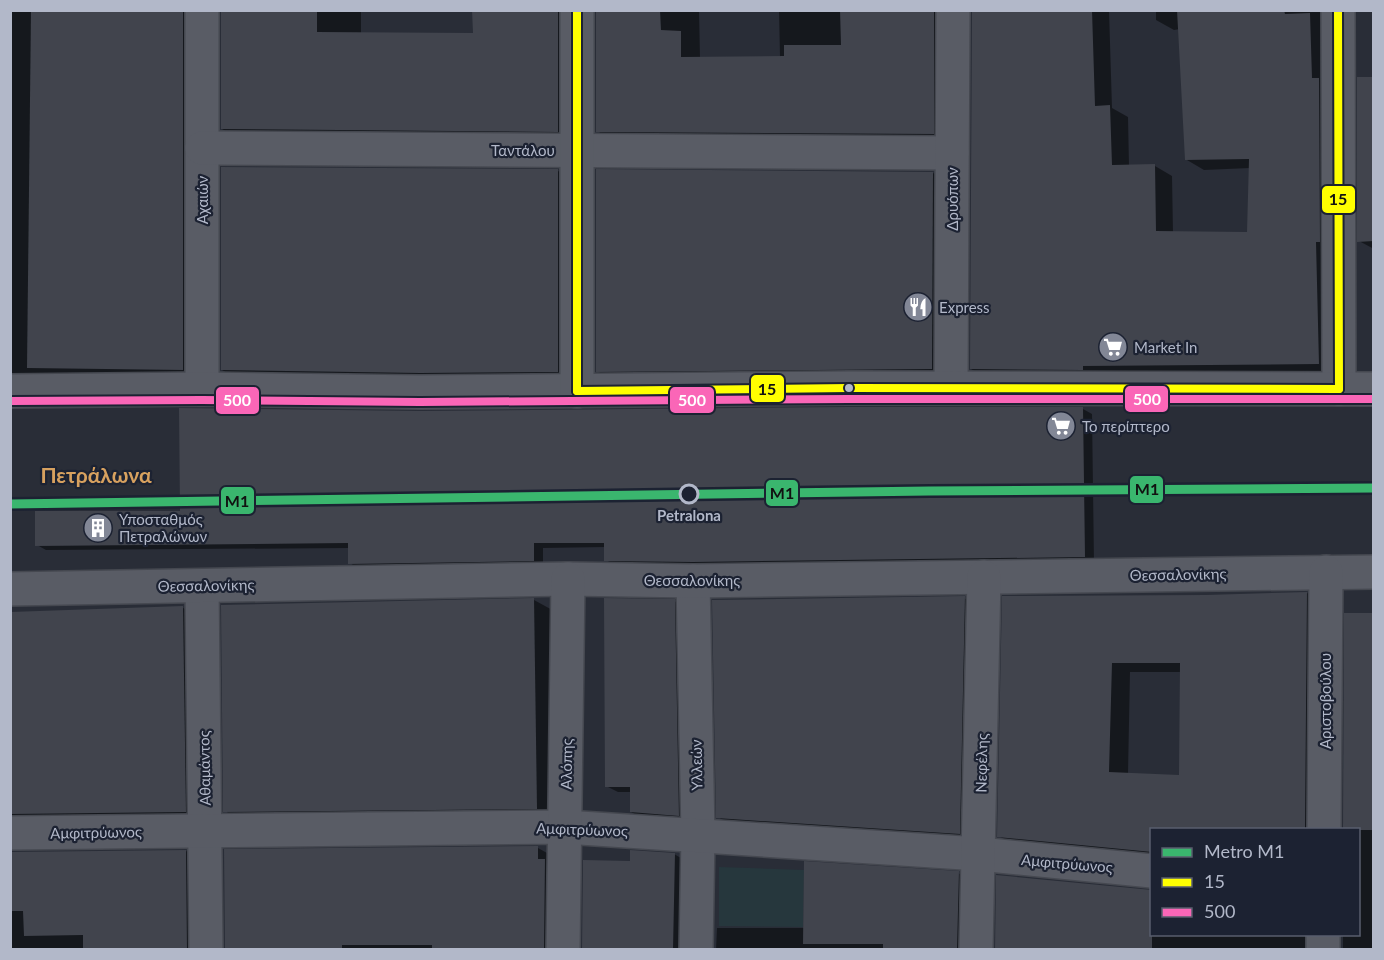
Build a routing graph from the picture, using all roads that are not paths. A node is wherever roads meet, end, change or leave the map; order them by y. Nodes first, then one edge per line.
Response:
1 (202, 10) edge
2 (577, 10) edge
3 (953, 10) edge
4 (1338, 10) edge
5 (202, 148) junction
6 (577, 150) junction
7 (952, 153) junction
8 (951, 388) junction
9 (1374, 388) edge
10 (202, 389) junction
11 (1339, 389) junction
12 (10, 391) edge
13 (577, 391) junction
14 (1326, 572) junction
15 (1374, 572) edge
16 (984, 577) junction
17 (568, 579) junction
18 (693, 581) junction
19 (202, 585) junction
20 (10, 589) edge
21 (565, 827) junction
22 (1324, 828) edge
23 (205, 830) junction
24 (10, 833) edge
25 (698, 835) junction
26 (979, 854) junction
27 (1150, 871) edge
28 (206, 950) edge
29 (563, 950) edge
30 (696, 950) edge
31 (976, 950) edge

1 - 5 street, Αχαιών
2 - 6 street
3 - 7 street, Δρυόπων
4 - 11 street
5 - 6 street, Ταντάλου
5 - 10 street, Αχαιών
6 - 7 street, Ταντάλου
6 - 13 street
7 - 8 street, Δρυόπων
8 - 11 street
8 - 13 street
9 - 11 street
10 - 12 street
10 - 13 street
14 - 15 street, Θεσσαλονίκης
14 - 16 street, Θεσσαλονίκης
14 - 22 street, Αριστοβούλου
16 - 18 street, Θεσσαλονίκης
16 - 26 street, Νεφέλης
17 - 18 street, Θεσσαλονίκης
17 - 19 street, Θεσσαλονίκης
17 - 21 street, Αλόπης
18 - 25 street, Υλλεών
19 - 20 street, Θεσσαλονίκης
19 - 23 street, Αθαμάντος
21 - 23 street, Αμφιτρύωνος
21 - 25 street, Αμφιτρύωνος
21 - 29 street, Αλόπης
23 - 24 street, Αμφιτρύωνος
23 - 28 street, Αθαμάντος
25 - 26 street, Αμφιτρύωνος
25 - 30 street, Υλλεών
26 - 27 street, Αμφιτρύωνος
26 - 31 street, Νεφέλης

